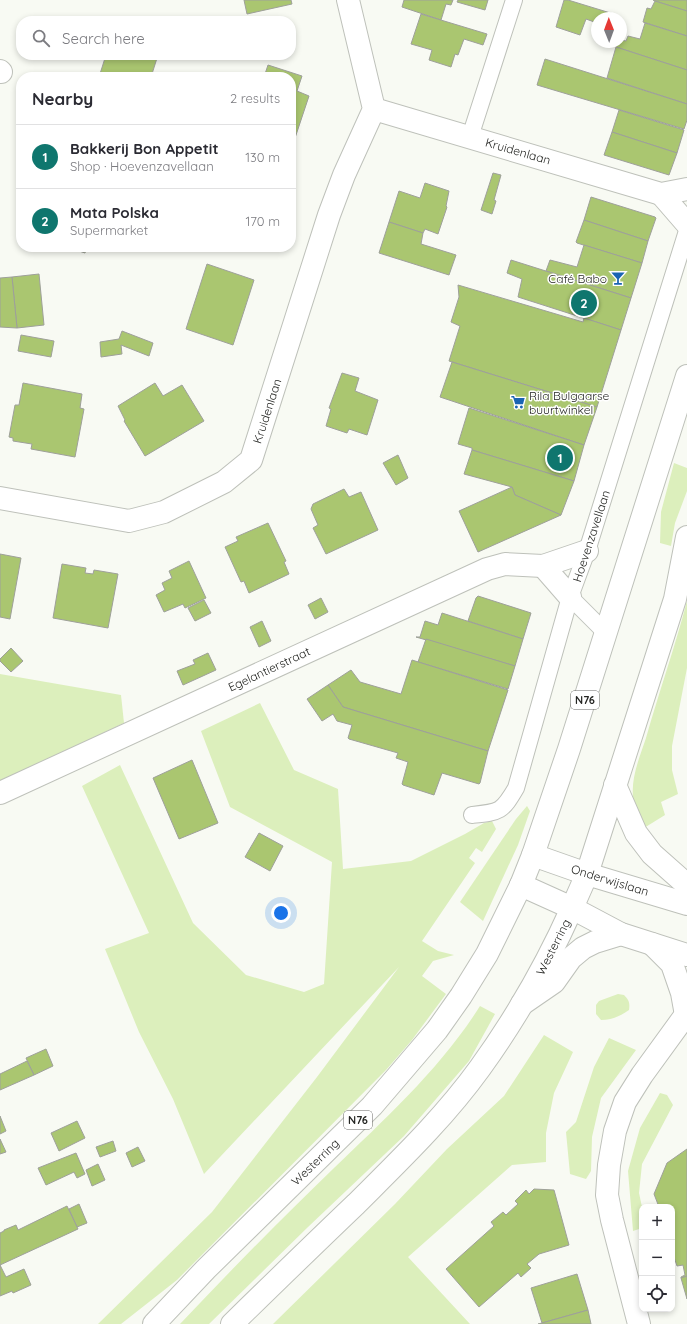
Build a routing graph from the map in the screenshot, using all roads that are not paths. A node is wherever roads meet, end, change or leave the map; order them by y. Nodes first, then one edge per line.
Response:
1 (348, 0) edge
2 (514, 0) edge
3 (374, 109) junction
4 (470, 137) junction
5 (687, 189) edge
6 (661, 194) junction
7 (687, 224) edge
8 (687, 231) edge
9 (687, 376) edge
10 (0, 498) edge
11 (687, 537) edge
12 (587, 550) junction
13 (543, 566) junction
14 (570, 597) junction
15 (606, 633) junction
16 (615, 785) junction
17 (0, 793) edge
18 (472, 814) dead end
19 (533, 856) junction
20 (587, 874) junction
21 (521, 885) junction
22 (687, 885) edge
23 (687, 904) edge
24 (572, 908) junction
25 (620, 934) junction
26 (652, 944) junction
27 (687, 955) edge
28 (522, 1004) junction
29 (686, 1014) edge
30 (154, 1324) edge
31 (232, 1324) edge
32 (639, 1324) edge

1 - 3 main road
2 - 4 lane
3 - 4 main road, Kruidenlaan
3 - 10 main road, Kruidenlaan
4 - 6 main road, Kruidenlaan
5 - 6 main road, Kruidenlaan
6 - 7 main road
8 - 12 lane, Hoevenzavellaan
9 - 15 main road, N76
11 - 16 main road
12 - 13 main road, Egelantierstraat
12 - 14 lane, Hoevenzavellaan
13 - 14 main road
13 - 17 main road, Egelantierstraat
14 - 15 lane
14 - 18 lane, Hoevenzavellaan
15 - 19 main road, N76
16 - 20 main road
16 - 22 main road
19 - 20 main road, Onderwijslaan
19 - 21 main road, N76
20 - 23 main road, Onderwijslaan
20 - 24 main road
21 - 24 main road
21 - 30 main road, Westerring / N76
24 - 25 main road
24 - 28 main road, Westerring
25 - 26 main road
25 - 28 main road
26 - 27 main road
26 - 29 main road
28 - 31 main road, Westerring
29 - 32 main road

